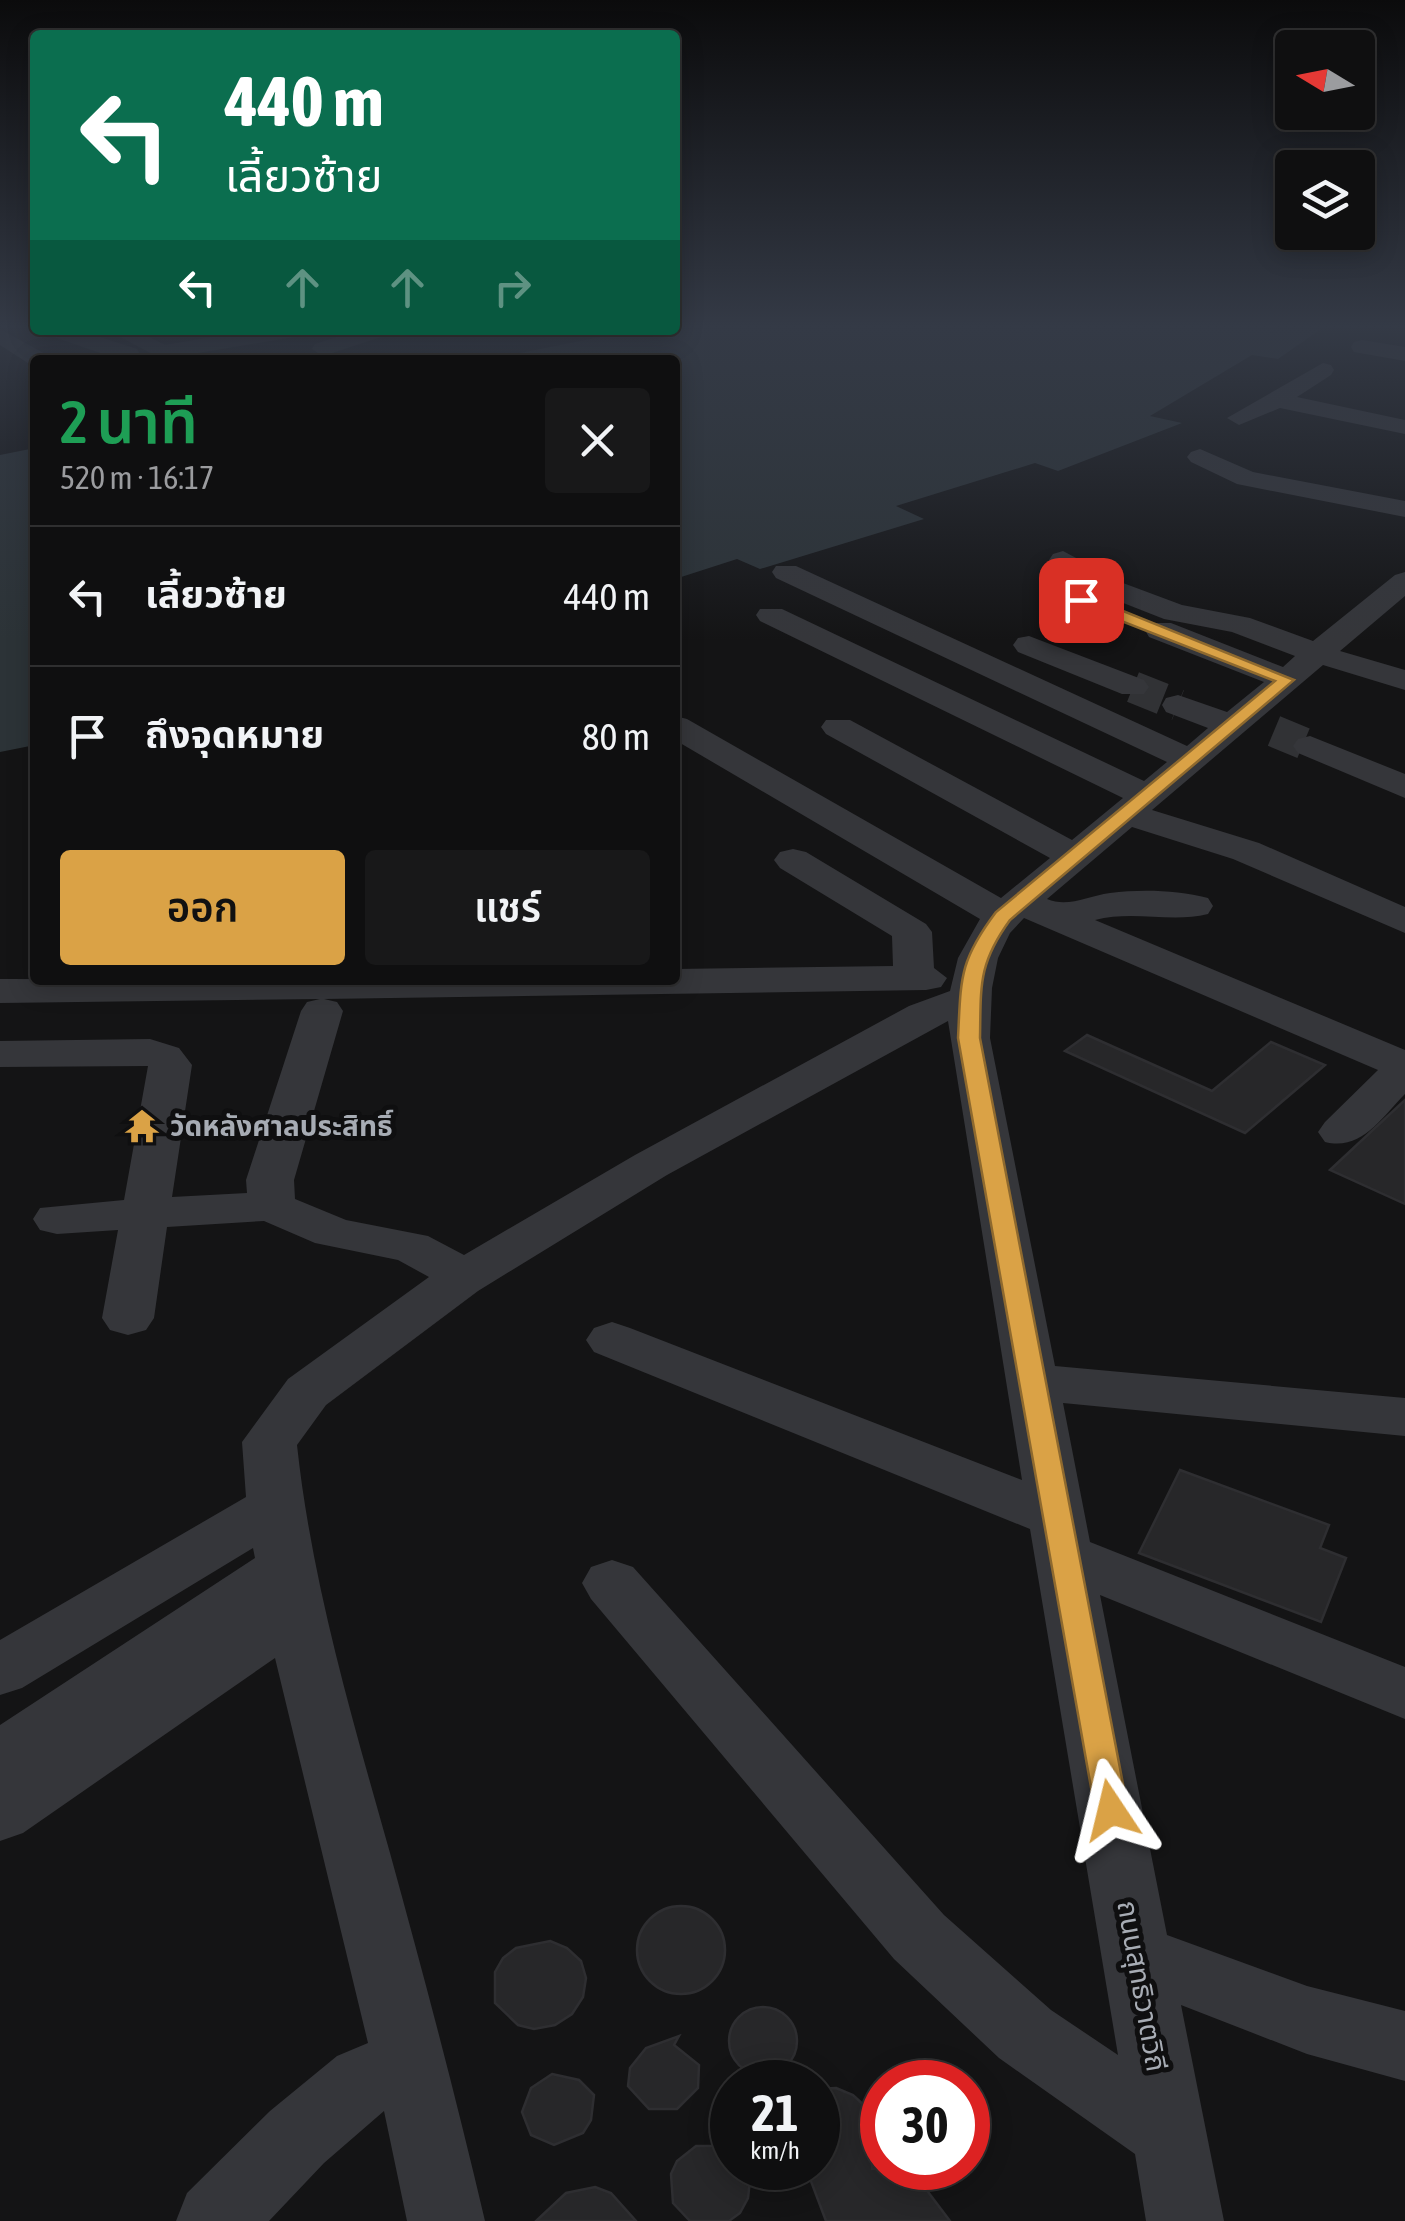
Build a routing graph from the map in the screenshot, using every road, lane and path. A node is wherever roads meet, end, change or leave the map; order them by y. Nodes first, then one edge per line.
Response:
1 (1200, 457) dead end
2 (1405, 509) edge
3 (786, 572) dead end
4 (1055, 573) dead end
5 (1405, 580) edge
6 (772, 615) dead end
7 (1029, 645) dead end
8 (1405, 655) edge
9 (1156, 661) tunnel mouth
10 (1298, 670) junction
11 (1372, 670) junction
12 (1405, 680) edge
13 (1178, 704) tunnel mouth
14 (1248, 725) junction
15 (838, 727) dead end
16 (680, 729) edge
17 (1310, 746) tunnel mouth
18 (1190, 760) junction
19 (1405, 787) edge
20 (1134, 804) junction
21 (1072, 855) junction
22 (793, 860) dead end
23 (1194, 906) dead end
24 (1028, 912) junction
25 (1405, 921) edge
26 (680, 983) edge
27 (87, 985) edge
28 (110, 985) edge
29 (510, 985) edge
30 (934, 986) junction
31 (1, 995) edge
32 (325, 1000) junction
33 (0, 1054) edge
34 (1405, 1067) edge
35 (1342, 1132) dead end
36 (272, 1206) junction
37 (145, 1214) junction
38 (57, 1219) dead end
39 (460, 1279) junction
40 (128, 1318) dead end
41 (612, 1340) dead end
42 (1032, 1382) junction
43 (1405, 1417) edge
44 (274, 1508) junction
45 (1062, 1537) junction
46 (612, 1583) dead end
47 (290, 1590) junction
48 (0, 1670) edge
49 (1405, 1694) edge
50 (0, 1759) edge
51 (0, 1813) edge
52 (1136, 1955) junction
53 (1405, 2046) edge
54 (411, 2061) junction
55 (1169, 2133) junction
56 (215, 2221) edge
57 (446, 2221) edge
58 (1185, 2221) edge

1 - 2 street
3 - 18 street
4 - 10 street
5 - 10 street, ถนนสุทธิวาตวิถี
6 - 20 street
7 - 9 street
8 - 11 street
10 - 11 street
10 - 14 street, ถนนสุทธิวาตวิถี
11 - 12 street
13 - 14 street
14 - 18 street, ถนนสุทธิวาตวิถี
15 - 21 street
16 - 24 street
17 - 19 street
18 - 20 street, ถนนสุทธิวาตวิถี
20 - 21 street, ถนนสุทธิวาตวิถี
20 - 25 street
21 - 24 street, ถนนสุทธิวาตวิถี
22 - 30 street
23 - 24 street
24 - 30 street, ถนนสุทธิวาตวิถี
24 - 34 street
26 - 30 street
27 - 31 street
28 - 32 street
29 - 32 street
30 - 39 street
30 - 42 street, ถนนสุทธิวาตวิถี
32 - 36 street
33 - 37 street
34 - 35 street
36 - 37 street
36 - 39 street
37 - 38 street
37 - 40 street
39 - 44 street
41 - 45 street
42 - 43 street
42 - 45 street, ถนนสุทธิวาตวิถี
44 - 47 street
44 - 48 street
45 - 49 street
45 - 52 street, ถนนสุทธิวาตวิถี
46 - 55 street
47 - 50 street
47 - 51 street
47 - 54 street
52 - 53 street
52 - 55 street, ถนนสุทธิวาตวิถี
54 - 56 street
54 - 57 street
55 - 58 street, ถนนสุทธิวาตวิถี

